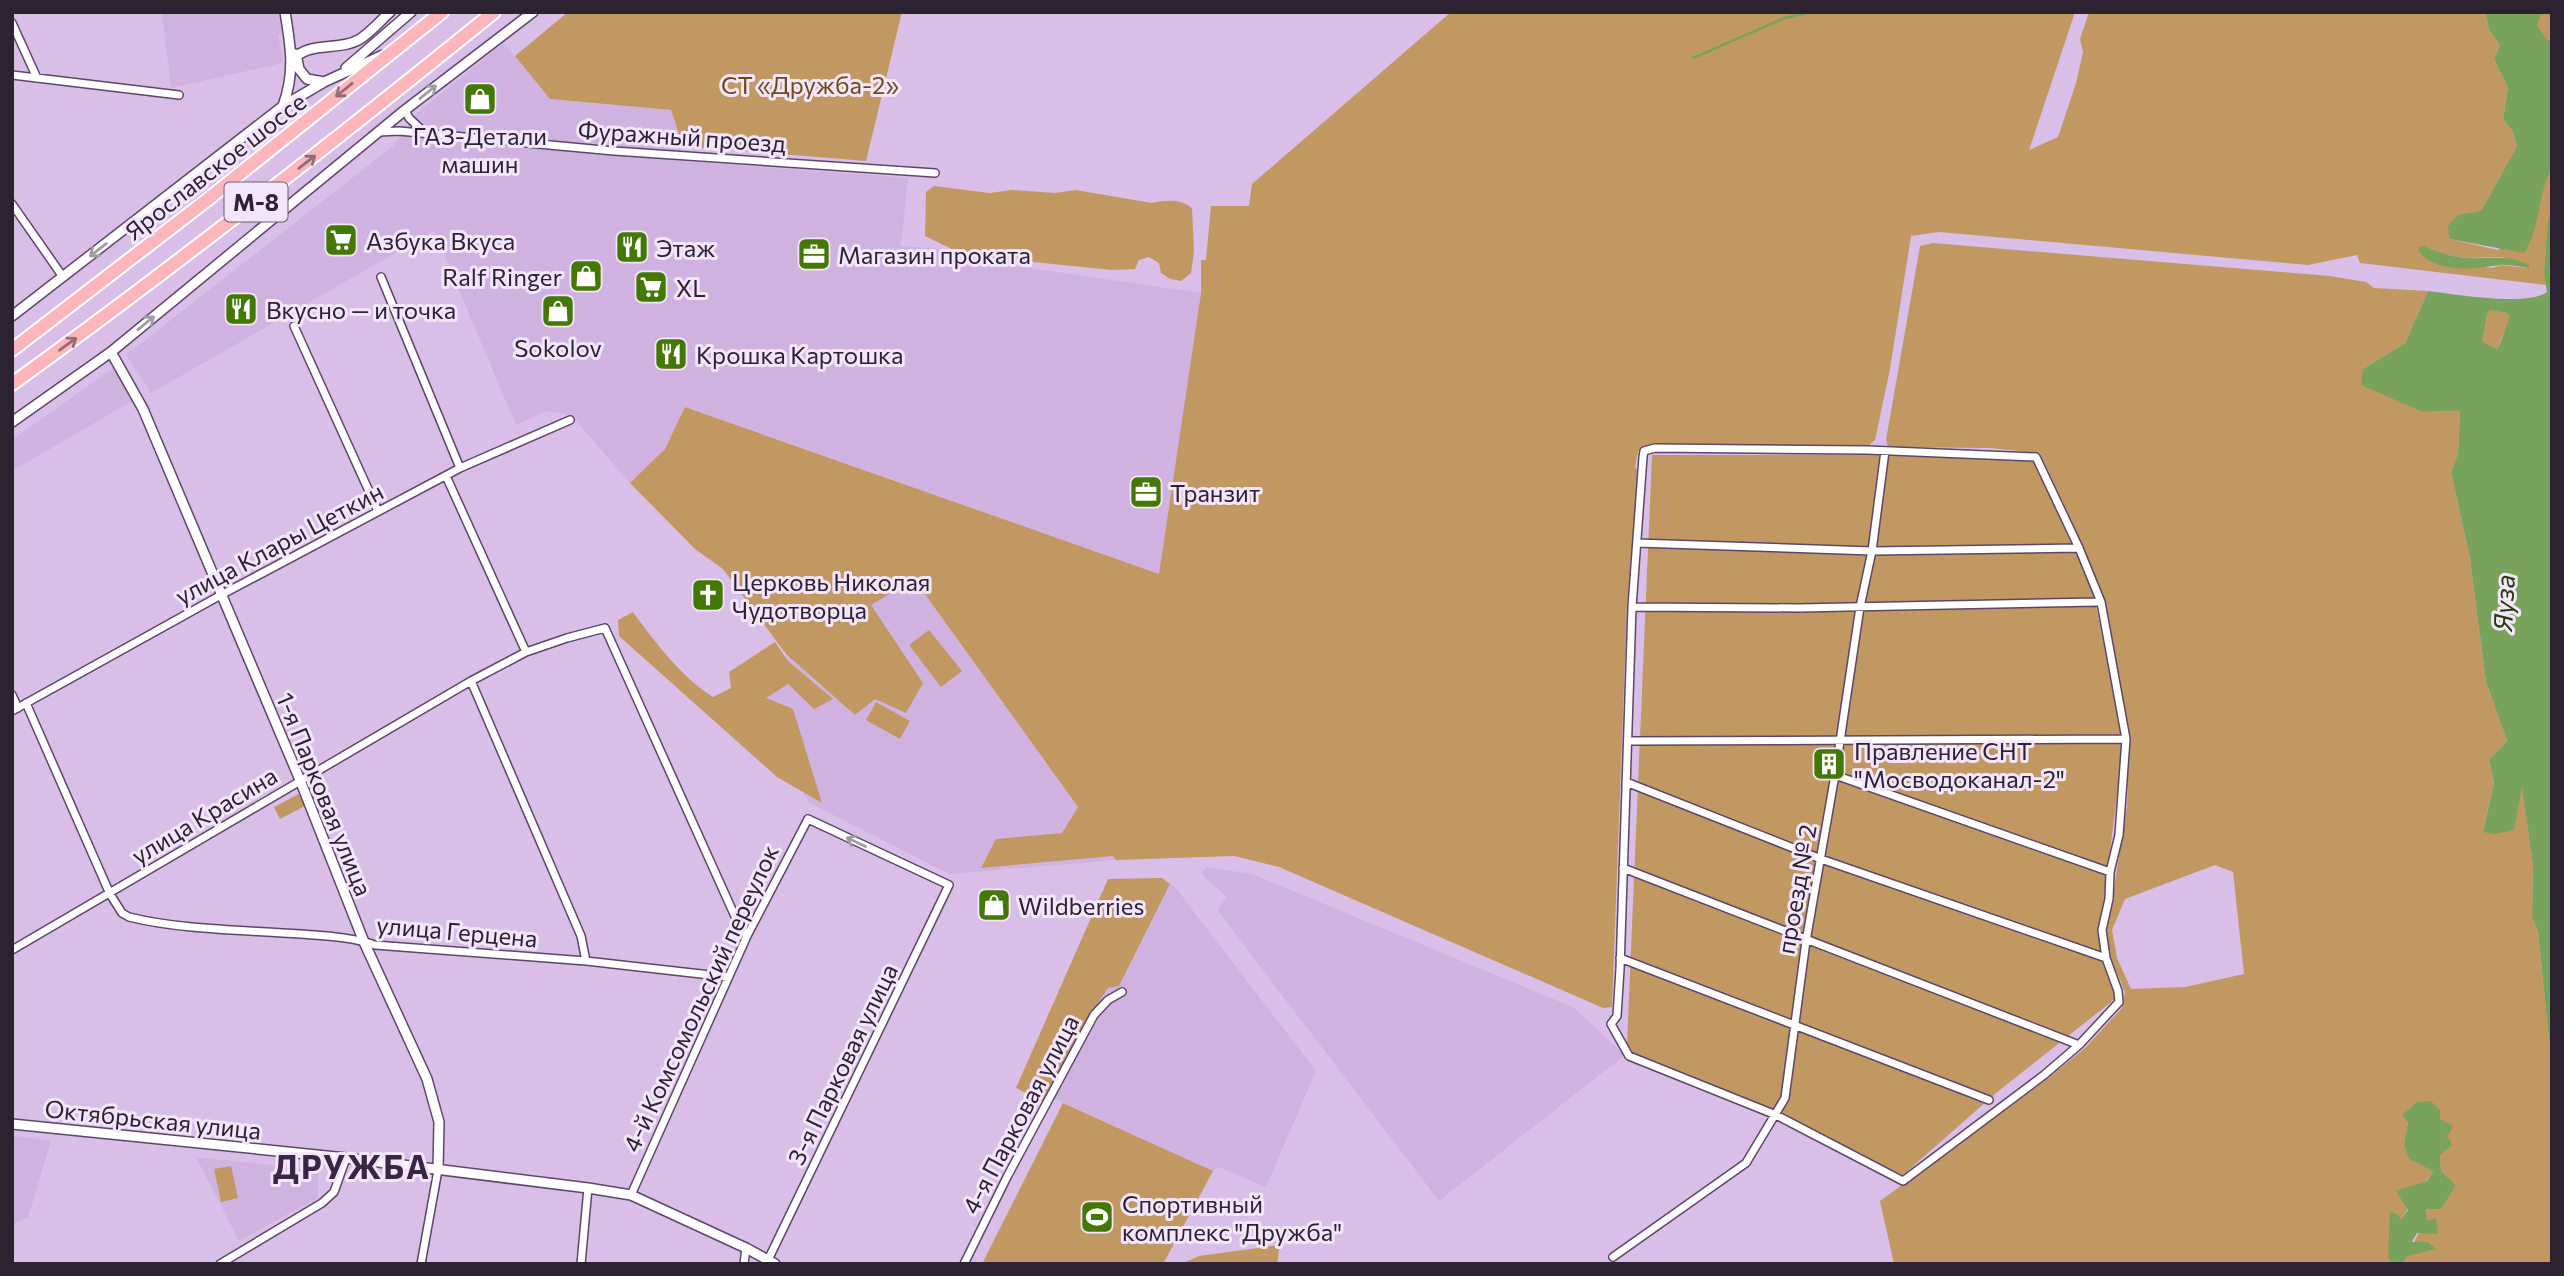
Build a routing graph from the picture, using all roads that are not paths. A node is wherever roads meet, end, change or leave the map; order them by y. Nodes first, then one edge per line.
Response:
1 (285, 12) edge
2 (390, 12) edge
3 (411, 12) edge
4 (442, 12) edge
5 (494, 12) edge
6 (522, 12) edge
7 (533, 12) edge
8 (12, 23) edge
9 (397, 48) junction
10 (294, 58) junction
11 (450, 74) junction
12 (12, 75) edge
13 (338, 76) junction
14 (37, 78) junction
15 (324, 82) junction
16 (179, 95) dead end
17 (283, 106) junction
18 (405, 110) junction
19 (378, 132) junction
20 (427, 134) junction
21 (935, 173) dead end
22 (12, 204) edge
23 (63, 277) junction
24 (381, 277) dead end
25 (12, 316) edge
26 (294, 326) dead end
27 (12, 350) edge
28 (111, 352) junction
29 (12, 384) edge
30 (570, 420) dead end
31 (12, 422) edge
32 (1885, 451) junction
33 (460, 468) junction
34 (446, 476) junction
35 (378, 511) junction
36 (1637, 543) junction
37 (2079, 548) junction
38 (1872, 551) junction
39 (221, 595) junction
40 (2097, 602) dead end
41 (1632, 607) junction
42 (1860, 607) junction
43 (526, 652) junction
44 (471, 681) junction
45 (12, 695) edge
46 (26, 704) junction
47 (15, 709) edge
48 (2126, 739) junction
49 (1628, 741) junction
50 (1839, 741) junction
51 (1835, 775) junction
52 (300, 780) junction
53 (1626, 782) junction
54 (808, 820) joint
55 (1821, 859) junction
56 (1622, 868) junction
57 (2110, 872) junction
58 (110, 894) junction
59 (747, 936) junction
60 (1806, 941) junction
61 (364, 942) junction
62 (12, 950) edge
63 (1620, 958) junction
64 (2105, 958) junction
65 (586, 961) junction
66 (728, 977) junction
67 (1122, 992) dead end
68 (1794, 1026) junction
69 (2079, 1045) junction
70 (1989, 1100) dead end
71 (1776, 1115) junction
72 (12, 1124) edge
73 (346, 1158) junction
74 (438, 1170) junction
75 (588, 1188) junction
76 (631, 1195) junction
77 (746, 1248) junction
78 (1613, 1257) dead end
79 (772, 1262) edge
80 (220, 1264) edge
81 (421, 1264) edge
82 (581, 1264) edge
83 (744, 1264) edge
84 (964, 1264) edge

1 - 10 street
2 - 10 street
3 - 13 street
4 - 9 highway, Ярославское шоссе / М-8
29 -> 5 highway, М-8
6 - 11 street
7 - 11 street
8 - 14 street
9 - 13 street
9 -> 27 highway, Ярославское шоссе / М-8
10 - 15 street
10 - 17 street
18 -> 11 street
12 - 14 street
13 - 15 street
14 - 16 street
15 - 17 street
17 -> 23 street
18 - 19 street
18 - 20 street
19 - 20 street, Фуражный проезд
28 -> 19 street
20 - 21 street, Фуражный проезд
22 - 23 street
23 - 25 street
24 - 33 street
26 - 35 street
28 - 31 street
28 - 39 street, 1-я Парковая улица
30 - 33 street, улица Клары Цеткин
32 - 36 street
32 - 37 street
32 - 38 street, проезд № 2
33 - 34 street, улица Клары Цеткин
34 - 35 street, улица Клары Цеткин
34 - 43 street
35 - 39 street, улица Клары Цеткин
36 - 38 street
36 - 41 street
37 - 38 street
37 - 48 street
38 - 42 street, проезд № 2
39 - 46 street, улица Клары Цеткин
39 - 52 street, 1-я Парковая улица
40 - 42 street
41 - 42 street
41 - 49 street
42 - 50 street, проезд № 2
43 - 44 street, улица Красина
43 - 59 street, улица Красина
44 - 52 street, улица Красина
44 - 65 street
45 - 47 street
46 - 47 street, улица Клары Цеткин
46 - 58 street
48 - 50 street
48 - 57 street
49 - 50 street
49 - 53 street
50 - 51 street, проезд № 2
51 - 55 street, проезд № 2
51 - 57 street
52 - 58 street, улица Красина
52 - 61 street, 1-я Парковая улица
53 - 55 street
53 - 56 street
54 - 59 street, 4-й Комсомольский переулок
79 -> 54 street, 3-я Парковая улица
55 - 60 street, проезд № 2
55 - 64 street
56 - 60 street
56 - 63 street
57 - 64 street
58 - 61 street, улица Герцена
58 - 62 street, улица Красина
59 - 66 street, 4-й Комсомольский переулок
60 - 68 street, проезд № 2
60 - 69 street
61 - 65 street, улица Герцена
61 - 74 street, 1-я Парковая улица
63 - 68 street
63 - 71 street
64 - 69 street
65 - 66 street, улица Герцена
66 - 76 street, 4-й Комсомольский переулок
67 - 84 street, 4-я Парковая улица
68 - 70 street
68 - 71 street, проезд № 2
69 - 71 street
71 - 78 street, проезд № 2
72 - 73 street, Октябрьская улица
73 - 74 street, Октябрьская улица
73 - 80 street
74 - 75 street, Октябрьская улица
74 - 81 street, 1-я Парковая улица
75 - 76 street, Октябрьская улица
75 - 82 street
76 - 77 street, Октябрьская улица
77 - 79 street, Октябрьская улица
77 - 83 street

